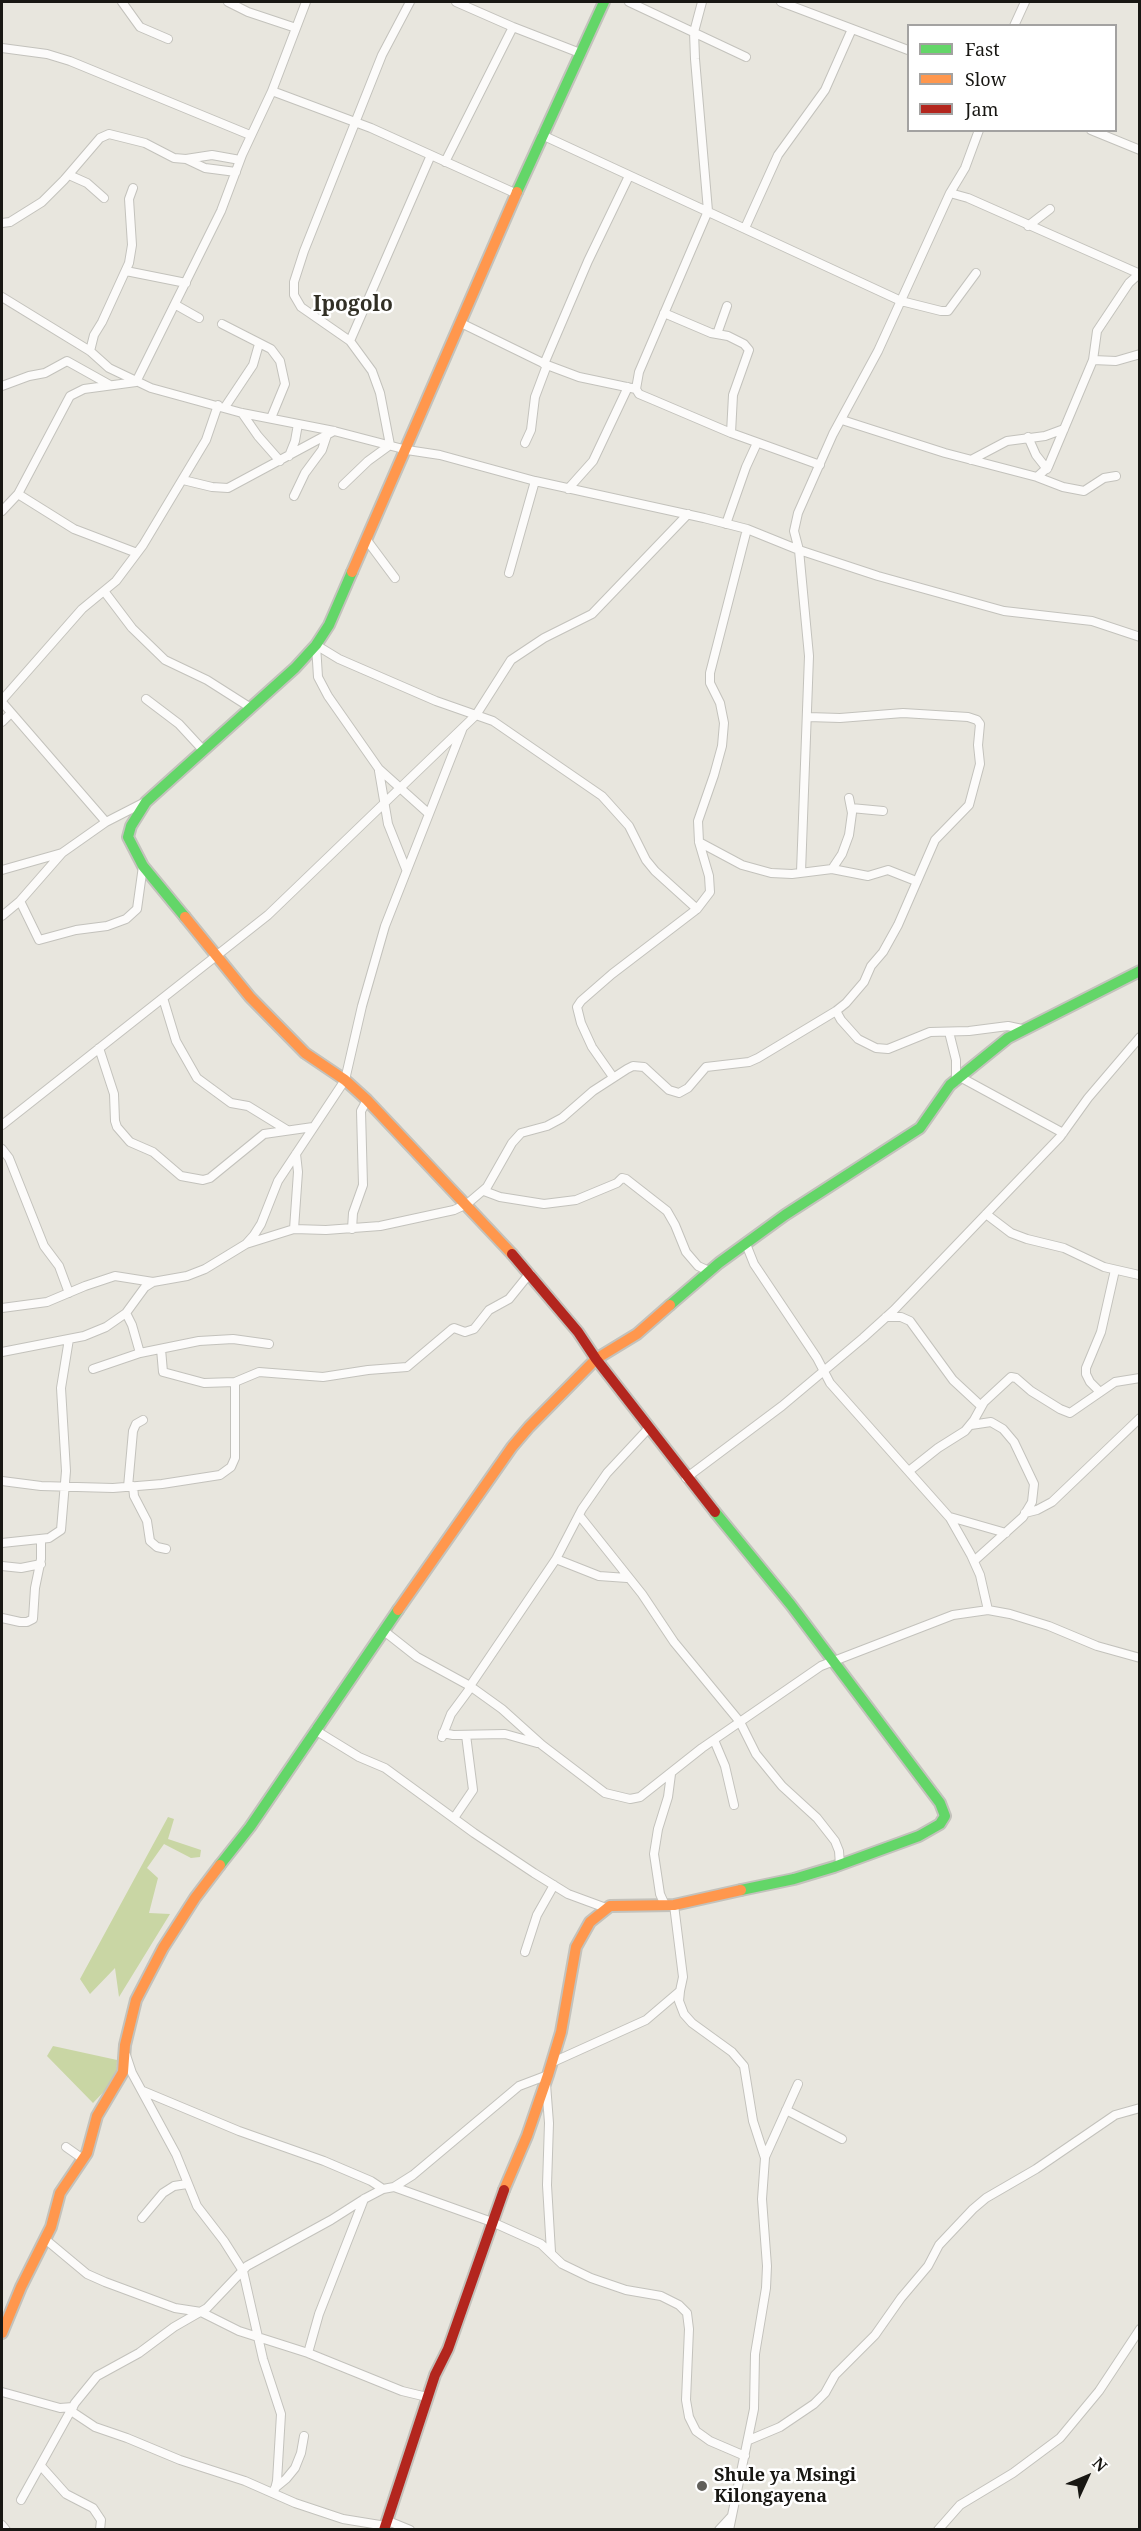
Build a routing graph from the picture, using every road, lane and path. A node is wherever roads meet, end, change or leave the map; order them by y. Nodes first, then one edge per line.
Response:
1 (122, 2) edge
2 (228, 2) edge
3 (306, 2) edge
4 (410, 2) edge
5 (456, 2) edge
6 (604, 2) edge
7 (629, 2) edge
8 (702, 2) edge
9 (781, 2) edge
10 (1025, 2) edge
11 (1015, 24) edge
12 (513, 27) junction
13 (296, 28) junction
14 (852, 29) junction
15 (694, 33) junction
16 (168, 39) dead end
17 (2, 48) edge
18 (907, 49) edge
19 (580, 53) junction
20 (746, 57) dead end
21 (272, 91) junction
22 (355, 122) junction
23 (978, 132) edge
24 (1096, 132) edge
25 (250, 135) junction
26 (542, 135) junction
27 (1140, 150) edge
28 (431, 155) junction
29 (186, 159) junction
30 (240, 160) junction
31 (445, 162) junction
32 (236, 172) junction
33 (69, 175) junction
34 (629, 176) junction
35 (133, 188) dead end
36 (950, 192) junction
37 (517, 194) junction
38 (104, 198) dead end
39 (1050, 208) dead end
40 (708, 211) junction
41 (2, 223) edge
42 (1028, 226) junction
43 (745, 228) junction
44 (126, 271) junction
45 (976, 273) dead end
46 (1139, 274) edge
47 (186, 283) junction
48 (2, 297) edge
49 (901, 301) junction
50 (176, 305) junction
51 (727, 306) dead end
52 (664, 313) junction
53 (199, 318) dead end
54 (461, 323) junction
55 (222, 324) dead end
56 (717, 334) junction
57 (350, 341) junction
58 (259, 344) junction
59 (90, 351) junction
60 (1140, 354) edge
61 (1094, 360) junction
62 (545, 364) junction
63 (136, 382) junction
64 (110, 385) junction
65 (2, 386) edge
66 (632, 388) junction
67 (222, 406) junction
68 (242, 413) junction
69 (271, 418) junction
70 (842, 420) junction
71 (298, 423) junction
72 (1064, 429) junction
73 (330, 433) junction
74 (730, 433) junction
75 (1028, 437) junction
76 (757, 442) junction
77 (525, 443) dead end
78 (390, 445) junction
79 (407, 450) junction
80 (289, 456) junction
81 (280, 460) junction
82 (971, 460) junction
83 (820, 465) junction
84 (1047, 469) junction
85 (1116, 476) dead end
86 (1037, 477) junction
87 (183, 480) junction
88 (535, 481) junction
89 (343, 485) dead end
90 (568, 489) junction
91 (18, 494) junction
92 (294, 495) dead end
93 (2, 511) edge
94 (688, 514) junction
95 (726, 524) junction
96 (747, 529) junction
97 (366, 539) junction
98 (799, 550) junction
99 (137, 554) junction
100 (509, 573) dead end
101 (395, 578) dead end
102 (104, 591) junction
103 (1140, 637) edge
104 (316, 645) junction
105 (146, 699) dead end
106 (2, 701) edge
107 (251, 708) junction
108 (10, 714) junction
109 (476, 715) junction
110 (808, 717) junction
111 (2, 722) edge
112 (462, 729) junction
113 (203, 750) junction
114 (379, 769) junction
115 (399, 789) junction
116 (849, 798) dead end
117 (146, 802) junction
118 (384, 804) junction
119 (851, 808) junction
120 (883, 811) dead end
121 (428, 813) junction
122 (106, 822) junction
123 (699, 842) junction
124 (62, 853) junction
125 (143, 866) junction
126 (406, 869) junction
127 (832, 869) junction
128 (2, 870) edge
129 (801, 872) junction
130 (916, 881) junction
131 (20, 901) junction
132 (697, 909) junction
133 (2, 916) edge
134 (216, 955) junction
135 (1140, 971) edge
136 (163, 998) junction
137 (836, 1011) junction
138 (1022, 1029) junction
139 (949, 1032) junction
140 (1140, 1037) edge
141 (99, 1048) junction
142 (613, 1077) junction
143 (958, 1079) junction
144 (345, 1080) junction
145 (367, 1100) junction
146 (2, 1125) edge
147 (313, 1127) junction
148 (288, 1131) junction
149 (1063, 1133) junction
150 (2, 1149) edge
151 (296, 1154) junction
152 (484, 1191) junction
153 (466, 1204) junction
154 (986, 1214) junction
155 (294, 1229) junction
156 (352, 1229) junction
157 (246, 1244) junction
158 (746, 1244) junction
159 (1115, 1270) junction
160 (709, 1271) junction
161 (530, 1273) junction
162 (1138, 1275) edge
163 (153, 1282) junction
164 (69, 1293) junction
165 (2, 1308) edge
166 (126, 1313) junction
167 (886, 1317) junction
168 (69, 1339) junction
169 (269, 1344) dead end
170 (161, 1349) junction
171 (2, 1352) edge
172 (140, 1353) junction
173 (596, 1359) junction
174 (93, 1369) dead end
175 (823, 1370) junction
176 (1140, 1378) edge
177 (235, 1382) junction
178 (1100, 1392) junction
179 (981, 1406) junction
180 (1140, 1418) edge
181 (143, 1420) dead end
182 (971, 1425) junction
183 (648, 1429) junction
184 (909, 1471) junction
185 (686, 1478) junction
186 (2, 1481) edge
187 (65, 1486) junction
188 (130, 1486) junction
189 (1025, 1513) junction
190 (579, 1515) junction
191 (949, 1516) junction
192 (1006, 1533) junction
193 (41, 1539) junction
194 (2, 1543) edge
195 (166, 1549) dead end
196 (556, 1559) junction
197 (974, 1561) junction
198 (40, 1564) junction
199 (2, 1566) edge
200 (627, 1578) junction
201 (988, 1610) junction
202 (2, 1618) edge
203 (384, 1631) junction
204 (1140, 1658) edge
205 (832, 1661) junction
206 (471, 1687) junction
207 (740, 1722) junction
208 (315, 1730) junction
209 (466, 1735) junction
210 (714, 1740) junction
211 (542, 1745) junction
212 (671, 1774) junction
213 (734, 1805) dead end
214 (454, 1818) junction
215 (840, 1865) junction
216 (554, 1885) junction
217 (670, 1905) junction
218 (606, 1908) junction
219 (525, 1952) dead end
220 (680, 1991) junction
221 (125, 2054) junction
222 (553, 2062) junction
223 (547, 2079) junction
224 (798, 2084) dead end
225 (143, 2091) junction
226 (1140, 2108) edge
227 (786, 2110) junction
228 (842, 2139) dead end
229 (66, 2147) dead end
230 (765, 2158) junction
231 (83, 2159) junction
232 (187, 2184) junction
233 (394, 2187) junction
234 (383, 2189) junction
235 (364, 2199) junction
236 (142, 2218) dead end
237 (492, 2222) junction
238 (45, 2239) junction
239 (551, 2253) junction
240 (243, 2271) junction
241 (201, 2312) junction
242 (1140, 2329) edge
243 (2, 2333) edge
244 (258, 2336) junction
245 (308, 2353) junction
246 (2, 2392) edge
247 (427, 2397) junction
248 (72, 2409) junction
249 (304, 2436) dead end
250 (749, 2440) junction
251 (745, 2456) junction
252 (41, 2466) junction
253 (275, 2491) junction
254 (21, 2500) dead end
255 (732, 2516) junction
256 (2, 2525) edge
257 (386, 2526) edge
258 (6, 2529) edge
259 (100, 2529) edge
260 (410, 2529) edge
261 (719, 2529) edge
262 (729, 2529) edge
263 (938, 2529) edge

1 - 16 street
2 - 13 street
3 - 13 street
4 - 22 street
5 - 12 street
6 - 19 street
7 - 15 street
8 - 15 street
9 - 14 street
10 - 11 street
12 - 19 street
12 - 31 street
13 - 21 street
14 - 18 street
14 - 43 street
15 - 20 street
15 - 40 street
17 - 25 street
19 - 26 street
21 - 22 street
21 - 25 street
22 - 28 street
22 - 57 street
23 - 36 street
24 - 27 street
25 - 30 street
26 - 34 street
26 - 37 street
28 - 31 street
28 - 57 street
29 - 30 street
29 - 32 street
29 - 33 street
30 - 32 street
31 - 37 street
32 - 47 street
33 - 38 street
33 - 41 street
34 - 40 street
34 - 62 street
35 - 44 street
36 - 42 street
36 - 49 street
37 - 54 street
39 - 42 street
40 - 43 street
40 - 52 street
42 - 46 street
43 - 49 street
44 - 47 street
44 - 59 street
45 - 49 street
46 - 61 street
47 - 50 street
48 - 59 street
49 - 70 street
50 - 53 street
50 - 63 street
51 - 56 street
52 - 56 street
52 - 66 street
54 - 62 street
54 - 79 street
55 - 58 street
56 - 74 street
57 - 78 street
58 - 67 street
58 - 69 street
59 - 63 street
60 - 61 street
61 - 72 street
62 - 66 street
62 - 77 street
63 - 64 street
63 - 67 street
64 - 65 street
64 - 91 street
66 - 74 street
66 - 90 street
67 - 68 street
67 - 87 street
68 - 69 street
68 - 81 street
69 - 71 street
70 - 82 street
70 - 83 street
71 - 73 street
71 - 80 street
72 - 75 street
72 - 84 street
73 - 78 street
73 - 80 street
73 - 92 street
74 - 76 street
75 - 82 street
75 - 84 street
76 - 83 street
76 - 95 street
78 - 79 street
78 - 89 street
79 - 88 street
79 - 97 street
80 - 81 street
81 - 87 street
82 - 86 street
83 - 98 street
84 - 86 street
85 - 86 street
87 - 99 street
88 - 90 street
88 - 100 street
90 - 94 street
91 - 93 street
91 - 99 street
94 - 95 street
94 - 109 street
95 - 96 street
96 - 98 street
96 - 123 street
97 - 101 street
97 - 104 street
98 - 103 street
98 - 110 street
99 - 102 street
102 - 106 street
102 - 107 street
104 - 107 street
104 - 109 street
104 - 114 street
105 - 113 street
106 - 108 street
107 - 113 street
108 - 111 street
108 - 122 street
109 - 112 street
109 - 132 street
110 - 129 street
110 - 130 street
112 - 115 street
112 - 121 street
113 - 117 street
114 - 115 street
114 - 118 street
115 - 118 street
115 - 121 street
116 - 119 street
117 - 122 street
117 - 125 street
118 - 126 street
118 - 134 street
119 - 120 street
119 - 127 street
121 - 126 street
122 - 124 street
123 - 129 street
123 - 132 street
124 - 128 street
124 - 131 street
125 - 131 street
125 - 134 street
126 - 144 street
127 - 129 street
127 - 130 street
130 - 137 street
131 - 133 street
132 - 142 street
134 - 136 street
134 - 144 street
135 - 138 street
136 - 141 street
136 - 148 street
137 - 139 street
137 - 142 street
138 - 139 street
138 - 143 street
139 - 143 street
140 - 149 street
141 - 146 street
141 - 148 street
142 - 152 street
143 - 149 street
143 - 158 street
144 - 145 street
144 - 147 street
145 - 153 street
145 - 156 street
147 - 148 street
147 - 151 street
149 - 154 street
150 - 164 street
151 - 155 street
151 - 157 street
152 - 153 street
152 - 160 street
153 - 156 street
153 - 161 street
154 - 159 street
154 - 167 street
155 - 156 street
155 - 157 street
157 - 163 street
158 - 160 street
158 - 175 street
159 - 162 street
159 - 178 street
160 - 173 street
161 - 173 street
161 - 177 street
163 - 164 street
163 - 166 street
164 - 165 street
166 - 168 street
166 - 172 street
167 - 175 street
167 - 179 street
168 - 171 street
168 - 187 street
169 - 170 street
170 - 172 street
170 - 177 street
172 - 174 street
173 - 183 street
173 - 203 street
175 - 184 street
175 - 185 street
176 - 178 street
177 - 188 street
178 - 179 street
179 - 182 street
180 - 189 street
181 - 188 street
182 - 184 street
182 - 189 street
183 - 185 street
183 - 190 street
184 - 191 street
185 - 205 street
186 - 187 street
187 - 188 street
187 - 193 street
188 - 195 street
189 - 192 street
190 - 196 street
190 - 200 street
191 - 192 street
191 - 197 street
192 - 197 street
193 - 194 street
193 - 198 street
196 - 200 street
196 - 206 street
197 - 201 street
198 - 199 street
198 - 202 street
200 - 207 street
201 - 204 street
201 - 205 street
203 - 206 street
203 - 208 street
205 - 207 street
205 - 215 street
206 - 209 street
206 - 211 street
207 - 210 street
207 - 215 street
208 - 214 street
208 - 221 street
209 - 211 street
209 - 214 street
210 - 212 street
210 - 213 street
211 - 212 street
212 - 217 street
214 - 216 street
215 - 217 street
216 - 218 street
216 - 219 street
217 - 218 street
217 - 220 street
218 - 222 street
220 - 222 street
220 - 230 street
221 - 225 street
221 - 231 street
222 - 223 street
223 - 233 street
223 - 237 street
223 - 239 street
224 - 227 street
225 - 232 street
225 - 234 street
226 - 250 street
227 - 228 street
227 - 230 street
229 - 231 street
230 - 250 street
231 - 238 street
232 - 236 street
232 - 240 street
233 - 234 street
233 - 237 street
234 - 235 street
235 - 240 street
235 - 245 street
237 - 239 street
237 - 247 street
238 - 241 street
238 - 243 street
239 - 251 street
240 - 241 street
240 - 244 street
241 - 244 street
241 - 248 street
242 - 263 street
244 - 245 street
244 - 253 street
245 - 247 street
246 - 248 street
247 - 257 street
248 - 252 street
248 - 253 street
249 - 253 street
250 - 251 street
251 - 255 street
252 - 254 street
252 - 259 street
253 - 257 street
255 - 261 street
255 - 262 street
256 - 258 street
257 - 260 street

